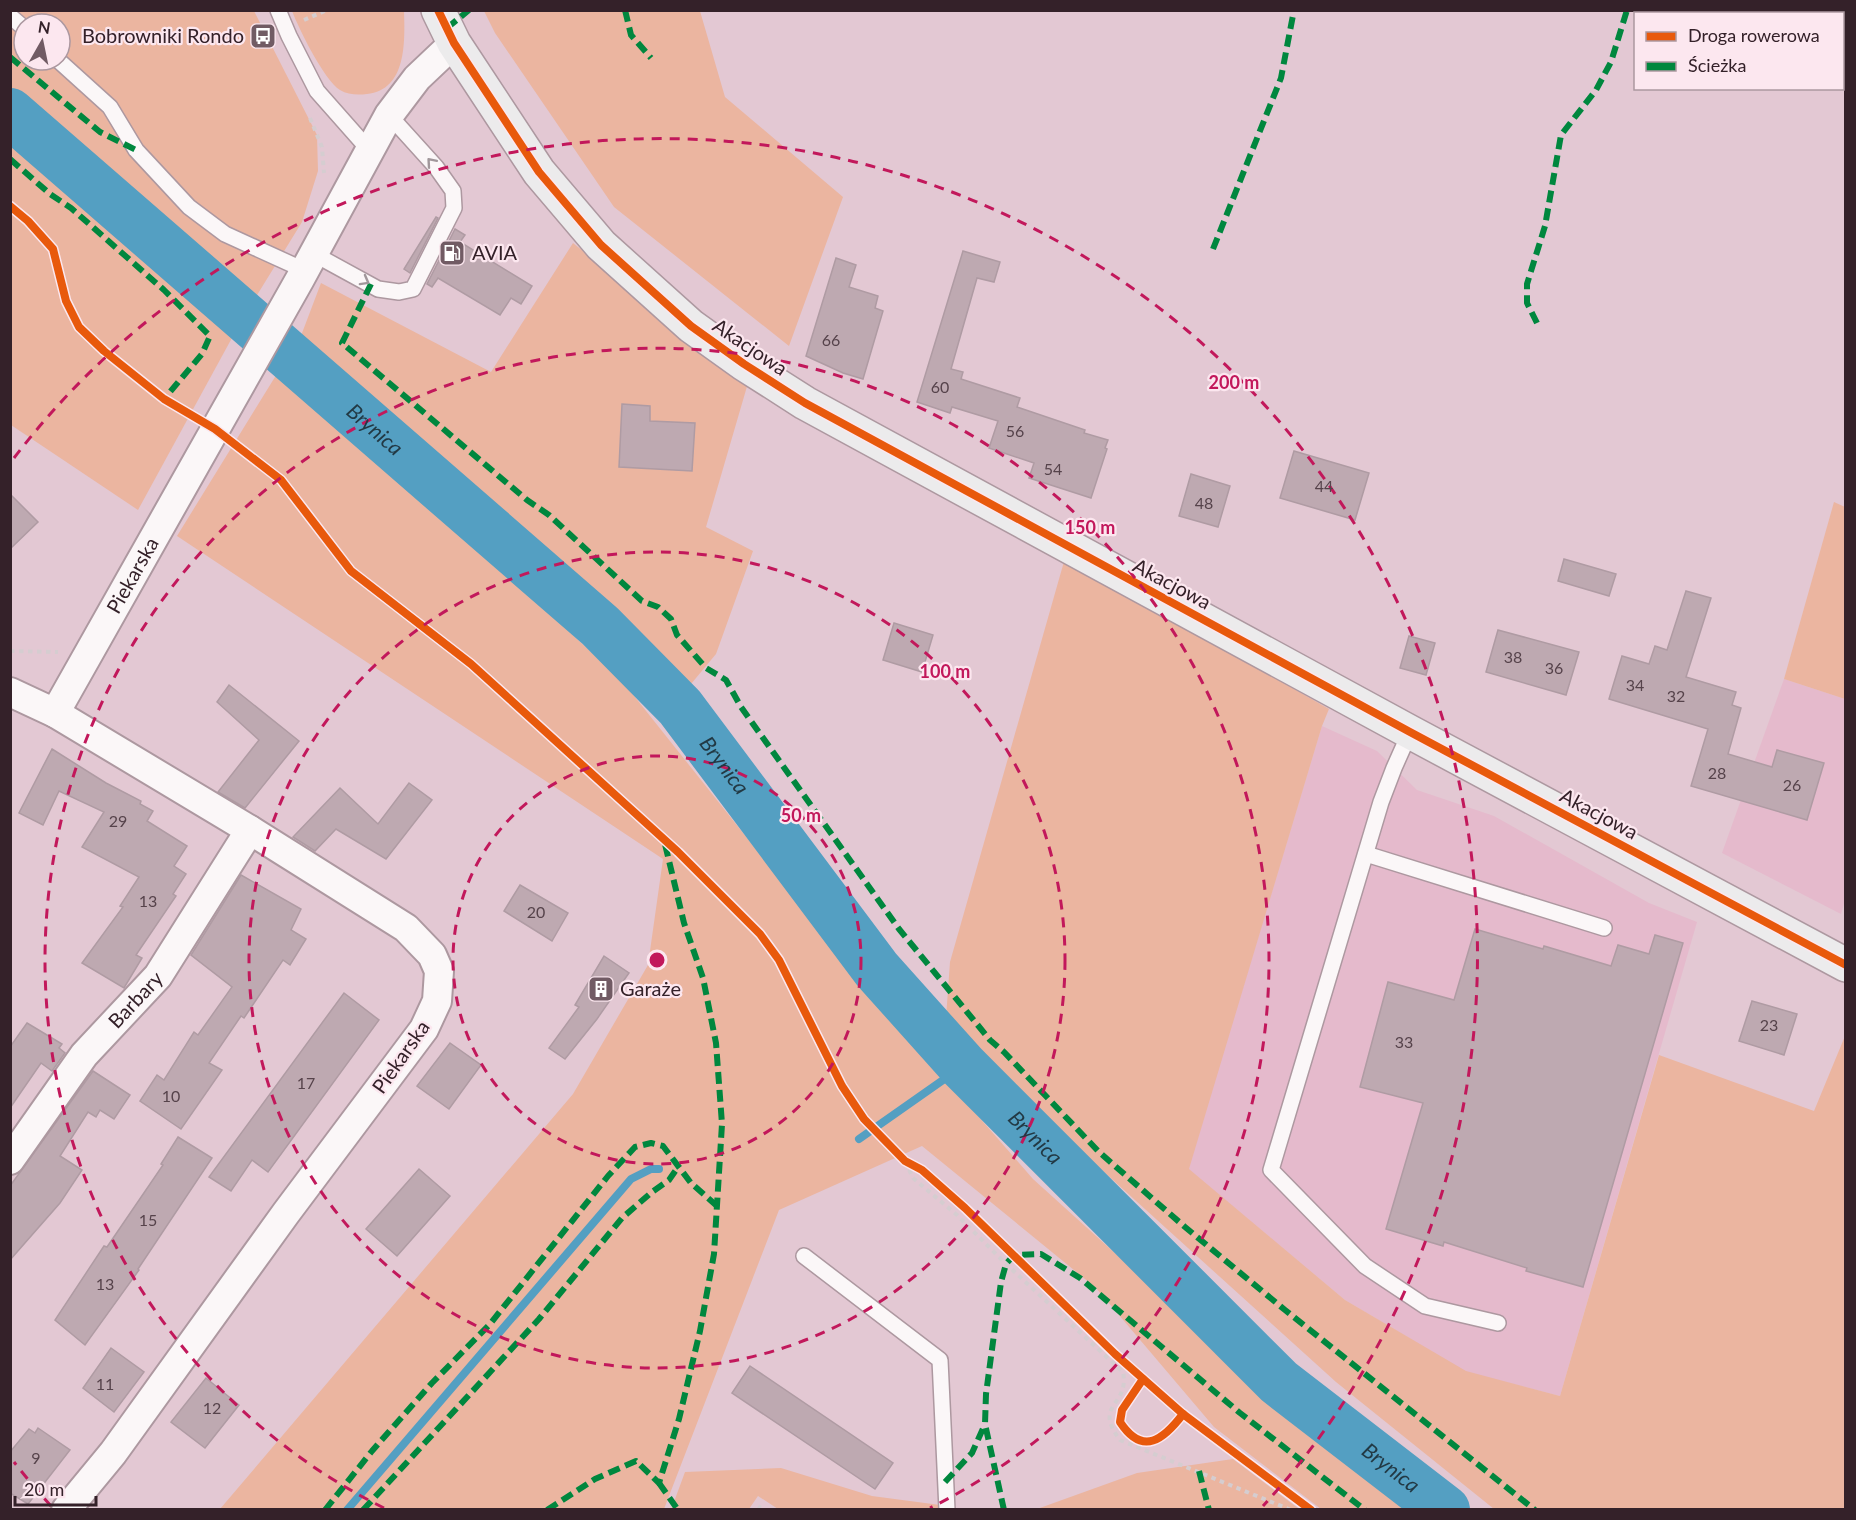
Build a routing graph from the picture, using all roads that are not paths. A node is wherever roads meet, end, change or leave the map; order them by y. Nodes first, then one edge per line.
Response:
1 (278, 10) edge
2 (438, 10) edge
3 (454, 43) junction
4 (71, 72) edge
5 (389, 115) junction
6 (370, 151) junction
7 (306, 268) junction
8 (10, 692) edge
9 (55, 713) junction
10 (1410, 732) junction
11 (250, 830) junction
12 (1366, 854) junction
13 (1604, 928) dead end
14 (1845, 965) edge
15 (10, 1160) edge
16 (804, 1256) dead end
17 (1498, 1323) dead end
18 (66, 1509) edge
19 (947, 1509) edge

1 - 6 lane
2 - 3 street, Akacjowa
3 - 5 street
3 - 10 street, Akacjowa
4 - 7 lane
5 - 6 street
7 -> 5 lane
6 - 7 street
7 - 9 street, Piekarska
8 - 9 street, Piekarska
9 - 11 street, Piekarska
10 - 12 lane
10 - 14 street, Akacjowa
11 - 15 street, Barbary
11 - 18 street, Piekarska
12 - 13 lane
12 - 17 lane
16 - 19 lane

